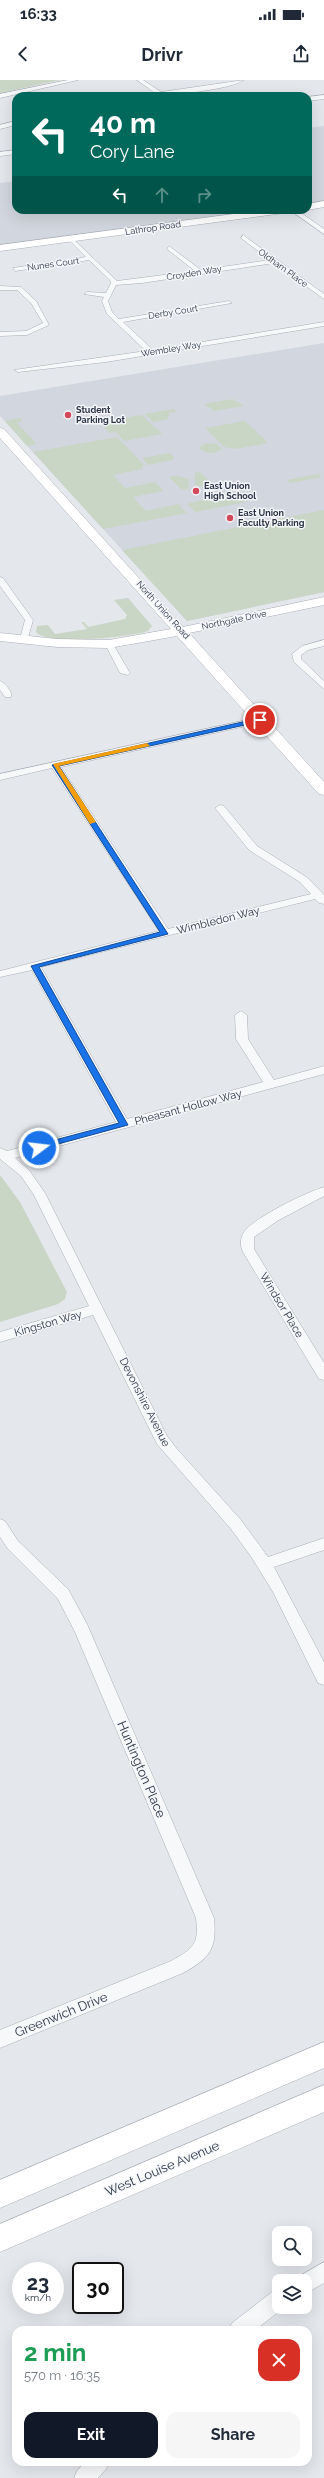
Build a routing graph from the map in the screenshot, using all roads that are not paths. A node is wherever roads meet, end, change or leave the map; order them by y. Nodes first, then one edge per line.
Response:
1 (75, 80) edge
2 (140, 80) edge
3 (241, 80) edge
4 (19, 92) edge
5 (157, 92) edge
6 (182, 92) edge
7 (12, 93) edge
8 (0, 96) edge
9 (324, 97) edge
10 (312, 98) edge
11 (12, 123) edge
12 (0, 127) edge
13 (12, 152) edge
14 (0, 154) edge
15 (324, 204) edge
16 (312, 206) edge
17 (256, 214) edge
18 (299, 214) edge
19 (324, 224) edge
20 (315, 225) junction
21 (324, 232) edge
22 (243, 237) dead end
23 (72, 240) junction
24 (22, 246) junction
25 (0, 248) edge
26 (169, 248) dead end
27 (0, 251) edge
28 (90, 258) junction
29 (273, 261) junction
30 (15, 269) dead end
31 (200, 272) junction
32 (114, 283) junction
33 (0, 288) edge
34 (324, 289) edge
35 (315, 290) junction
36 (87, 294) dead end
37 (108, 295) junction
38 (324, 297) edge
39 (229, 303) dead end
40 (117, 321) junction
41 (324, 324) edge
42 (0, 334) edge
43 (152, 352) junction
44 (18, 370) dead end
45 (0, 431) edge
46 (0, 580) edge
47 (324, 600) edge
48 (182, 631) junction
49 (0, 637) edge
50 (24, 639) junction
51 (324, 643) edge
52 (110, 644) junction
53 (126, 673) dead end
54 (0, 684) edge
55 (324, 686) edge
56 (8, 695) dead end
57 (260, 720) junction
58 (55, 765) junction
59 (0, 777) edge
60 (324, 791) edge
61 (220, 808) dead end
62 (321, 899) edge
63 (164, 934) junction
64 (35, 966) junction
65 (0, 974) edge
66 (241, 1015) dead end
67 (324, 1070) edge
68 (271, 1085) junction
69 (124, 1125) junction
70 (3, 1154) edge
71 (324, 1192) edge
72 (97, 1309) junction
73 (0, 1337) edge
74 (324, 1375) edge
75 (0, 1525) edge
76 (324, 1544) edge
77 (265, 1564) junction
78 (324, 1678) edge
79 (123, 1989) joint
80 (0, 2039) edge
81 (324, 2055) edge
82 (324, 2098) edge
83 (0, 2194) edge
84 (0, 2238) edge
85 (324, 2272) edge
86 (312, 2280) edge
87 (272, 2304) edge
88 (244, 2326) edge
89 (94, 2466) edge
90 (84, 2478) edge

1 - 4 street
2 - 5 street
3 - 6 street
7 - 8 street
9 - 10 street
11 - 12 street
13 - 14 street
15 - 16 street
17 - 23 street, Lathrop Road
18 - 20 street
19 - 20 street
20 - 21 street
22 - 29 street, Oldham Place
23 - 24 street, Lathrop Road
23 - 28 street
24 - 25 street, Lathrop Road
24 - 27 street, Lathrop Road
26 - 31 street
28 - 30 street, Nunes Court
28 - 32 street
29 - 31 street, Croyden Way
29 - 35 street, Oldham Place
31 - 32 street, Croyden Way
32 - 37 street
33 - 42 street
34 - 35 street
35 - 38 street, Oldham Place
36 - 37 street
37 - 40 street
39 - 40 street, Derby Court
40 - 43 street
41 - 43 street, Wembley Way
43 - 44 street, Wembley Way
45 - 48 street, North Union Road
46 - 50 street
47 - 48 street, Northgate Drive
48 - 52 street, Northgate Drive
48 - 57 street, North Union Road
49 - 50 street, Northgate Drive
50 - 52 street, Northgate Drive
51 - 55 street
52 - 53 street
54 - 56 street
57 - 58 street
57 - 60 street, North Union Road
58 - 59 street
58 - 63 street
61 - 62 street
62 - 63 street, Wimbledon Way
63 - 64 street, Wimbledon Way
64 - 65 street, Wimbledon Way
64 - 69 street
66 - 68 street
67 - 68 street, Pheasant Hollow Way
68 - 69 street, Pheasant Hollow Way
69 - 70 street, Pheasant Hollow Way
70 - 72 street, Devonshire Avenue
71 - 74 street, Windsor Place
72 - 73 street, Kingston Way
72 - 77 street, Devonshire Avenue
75 - 79 street, Huntington Place
76 - 77 street
77 - 78 street, Devonshire Avenue
79 - 80 street, Greenwich Drive
81 - 83 street
82 - 84 street, West Louise Avenue
85 - 86 street
87 - 88 street
89 - 90 street

